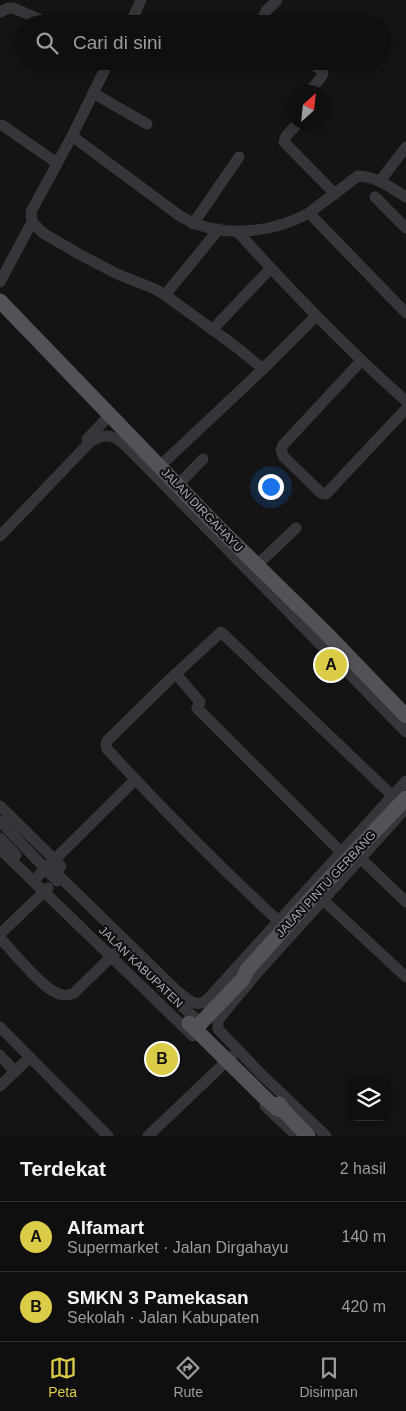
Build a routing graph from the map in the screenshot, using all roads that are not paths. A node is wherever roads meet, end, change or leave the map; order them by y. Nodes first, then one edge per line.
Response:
1 (141, 0) edge
2 (277, 0) edge
3 (0, 12) edge
4 (30, 15) edge
5 (135, 15) edge
6 (264, 15) edge
7 (104, 70) edge
8 (321, 70) edge
9 (314, 85) edge
10 (93, 93) junction
11 (147, 124) dead end
12 (2, 125) dead end
13 (292, 130) edge
14 (72, 136) junction
15 (406, 147) edge
16 (239, 157) dead end
17 (58, 162) junction
18 (380, 181) junction
19 (335, 194) junction
20 (406, 197) edge
21 (375, 198) dead end
22 (308, 213) junction
23 (32, 222) junction
24 (193, 224) junction
25 (406, 228) edge
26 (219, 229) junction
27 (238, 231) junction
28 (271, 268) junction
29 (0, 282) edge
30 (166, 295) junction
31 (0, 301) edge
32 (406, 314) edge
33 (316, 316) junction
34 (212, 330) junction
35 (361, 361) junction
36 (263, 369) junction
37 (406, 401) edge
38 (406, 409) edge
39 (110, 415) junction
40 (203, 459) dead end
41 (160, 466) junction
42 (178, 485) junction
43 (0, 528) edge
44 (296, 528) dead end
45 (0, 536) edge
46 (256, 566) junction
47 (176, 674) junction
48 (406, 716) edge
49 (406, 732) edge
50 (135, 780) junction
51 (406, 782) edge
52 (401, 802) edge
53 (0, 806) edge
54 (0, 820) edge
55 (0, 838) edge
56 (0, 850) edge
57 (351, 856) junction
58 (55, 860) junction
59 (42, 872) junction
60 (50, 886) junction
61 (320, 896) junction
62 (406, 902) edge
63 (282, 924) junction
64 (0, 934) edge
65 (0, 938) edge
66 (113, 956) junction
67 (406, 977) edge
68 (195, 1024) junction
69 (0, 1027) edge
70 (0, 1055) edge
71 (30, 1057) junction
72 (227, 1060) junction
73 (14, 1071) junction
74 (0, 1086) edge
75 (108, 1136) edge
76 (148, 1136) edge
77 (297, 1136) edge
78 (308, 1136) edge
79 (326, 1136) edge

1 - 5 street
2 - 6 street
3 - 4 street
7 - 10 street
8 - 9 street
10 - 11 street
10 - 14 street
12 - 17 street
13 - 19 street
14 - 17 street
14 - 24 street
15 - 18 street
16 - 24 street
17 - 23 street
18 - 19 street
18 - 20 street
19 - 22 street
21 - 25 street
22 - 27 street
22 - 32 street
23 - 29 street
23 - 30 street
24 - 26 street
26 - 27 street
26 - 30 street
27 - 28 street
28 - 33 street
28 - 34 street
30 - 34 street
31 - 39 main road, JALAN DIRGAHAYU
33 - 35 street
33 - 36 street
34 - 36 street
35 - 37 street
35 - 38 street
36 - 41 street
39 - 41 main road, JALAN DIRGAHAYU
39 - 43 street
40 - 42 street
41 - 42 main road, JALAN DIRGAHAYU
42 - 46 main road, JALAN DIRGAHAYU
44 - 46 street
45 - 49 street
46 - 48 main road, JALAN DIRGAHAYU
47 - 50 street
47 - 52 street
47 - 57 street
50 - 58 street
50 - 63 street
51 - 52 street
52 - 57 main road, JALAN PINTU GERBANG
53 - 58 street
54 - 59 street, JALAN KABUPATEN
55 - 59 street, JALAN KABUPATEN
56 - 60 street
57 - 61 main road, JALAN PINTU GERBANG
57 - 62 street
57 - 63 street
58 - 59 street
58 - 63 street
59 - 60 street, JALAN KABUPATEN
60 - 64 street
60 - 66 street, JALAN KABUPATEN
60 - 68 street, JALAN KABUPATEN
61 - 63 main road, JALAN PINTU GERBANG
61 - 67 street
61 - 79 street
63 - 68 main road, JALAN PINTU GERBANG
65 - 66 street
66 - 68 street, JALAN KABUPATEN
66 - 72 street
68 - 72 main road, JALAN KABUPATEN
69 - 71 street
70 - 73 street
71 - 73 street
71 - 75 street
72 - 76 street
72 - 77 street
72 - 78 main road, JALAN KABUPATEN
73 - 74 street

